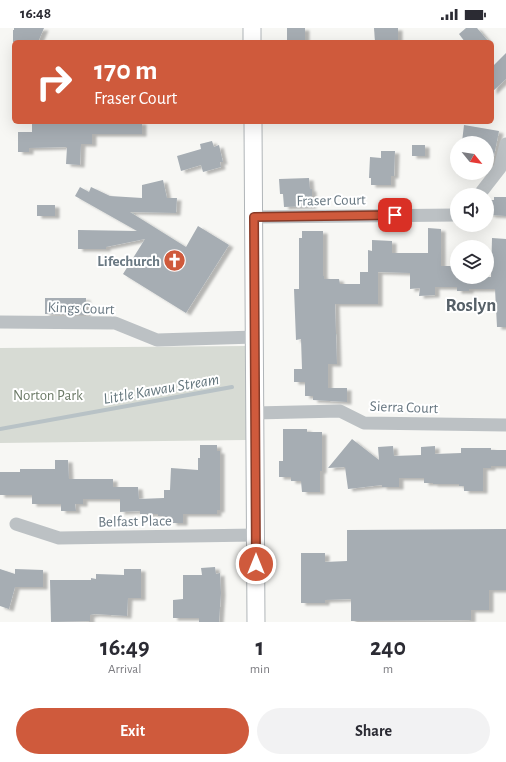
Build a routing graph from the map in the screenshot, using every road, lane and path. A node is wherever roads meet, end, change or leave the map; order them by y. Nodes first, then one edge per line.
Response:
1 (252, 28) edge
2 (252, 40) edge
3 (253, 124) edge
4 (506, 144) edge
5 (485, 188) edge
6 (450, 215) edge
7 (254, 217) junction
8 (0, 322) edge
9 (255, 337) junction
10 (255, 413) junction
11 (506, 425) edge
12 (16, 524) dead end
13 (256, 535) junction
14 (256, 622) edge

1 - 2 main road
3 - 7 main road
4 - 5 street
6 - 7 street, Fraser Court
7 - 9 main road
8 - 9 street, Kings Court
9 - 10 main road
10 - 11 street, Sierra Court
10 - 13 main road
12 - 13 street, Belfast Place
13 - 14 main road

